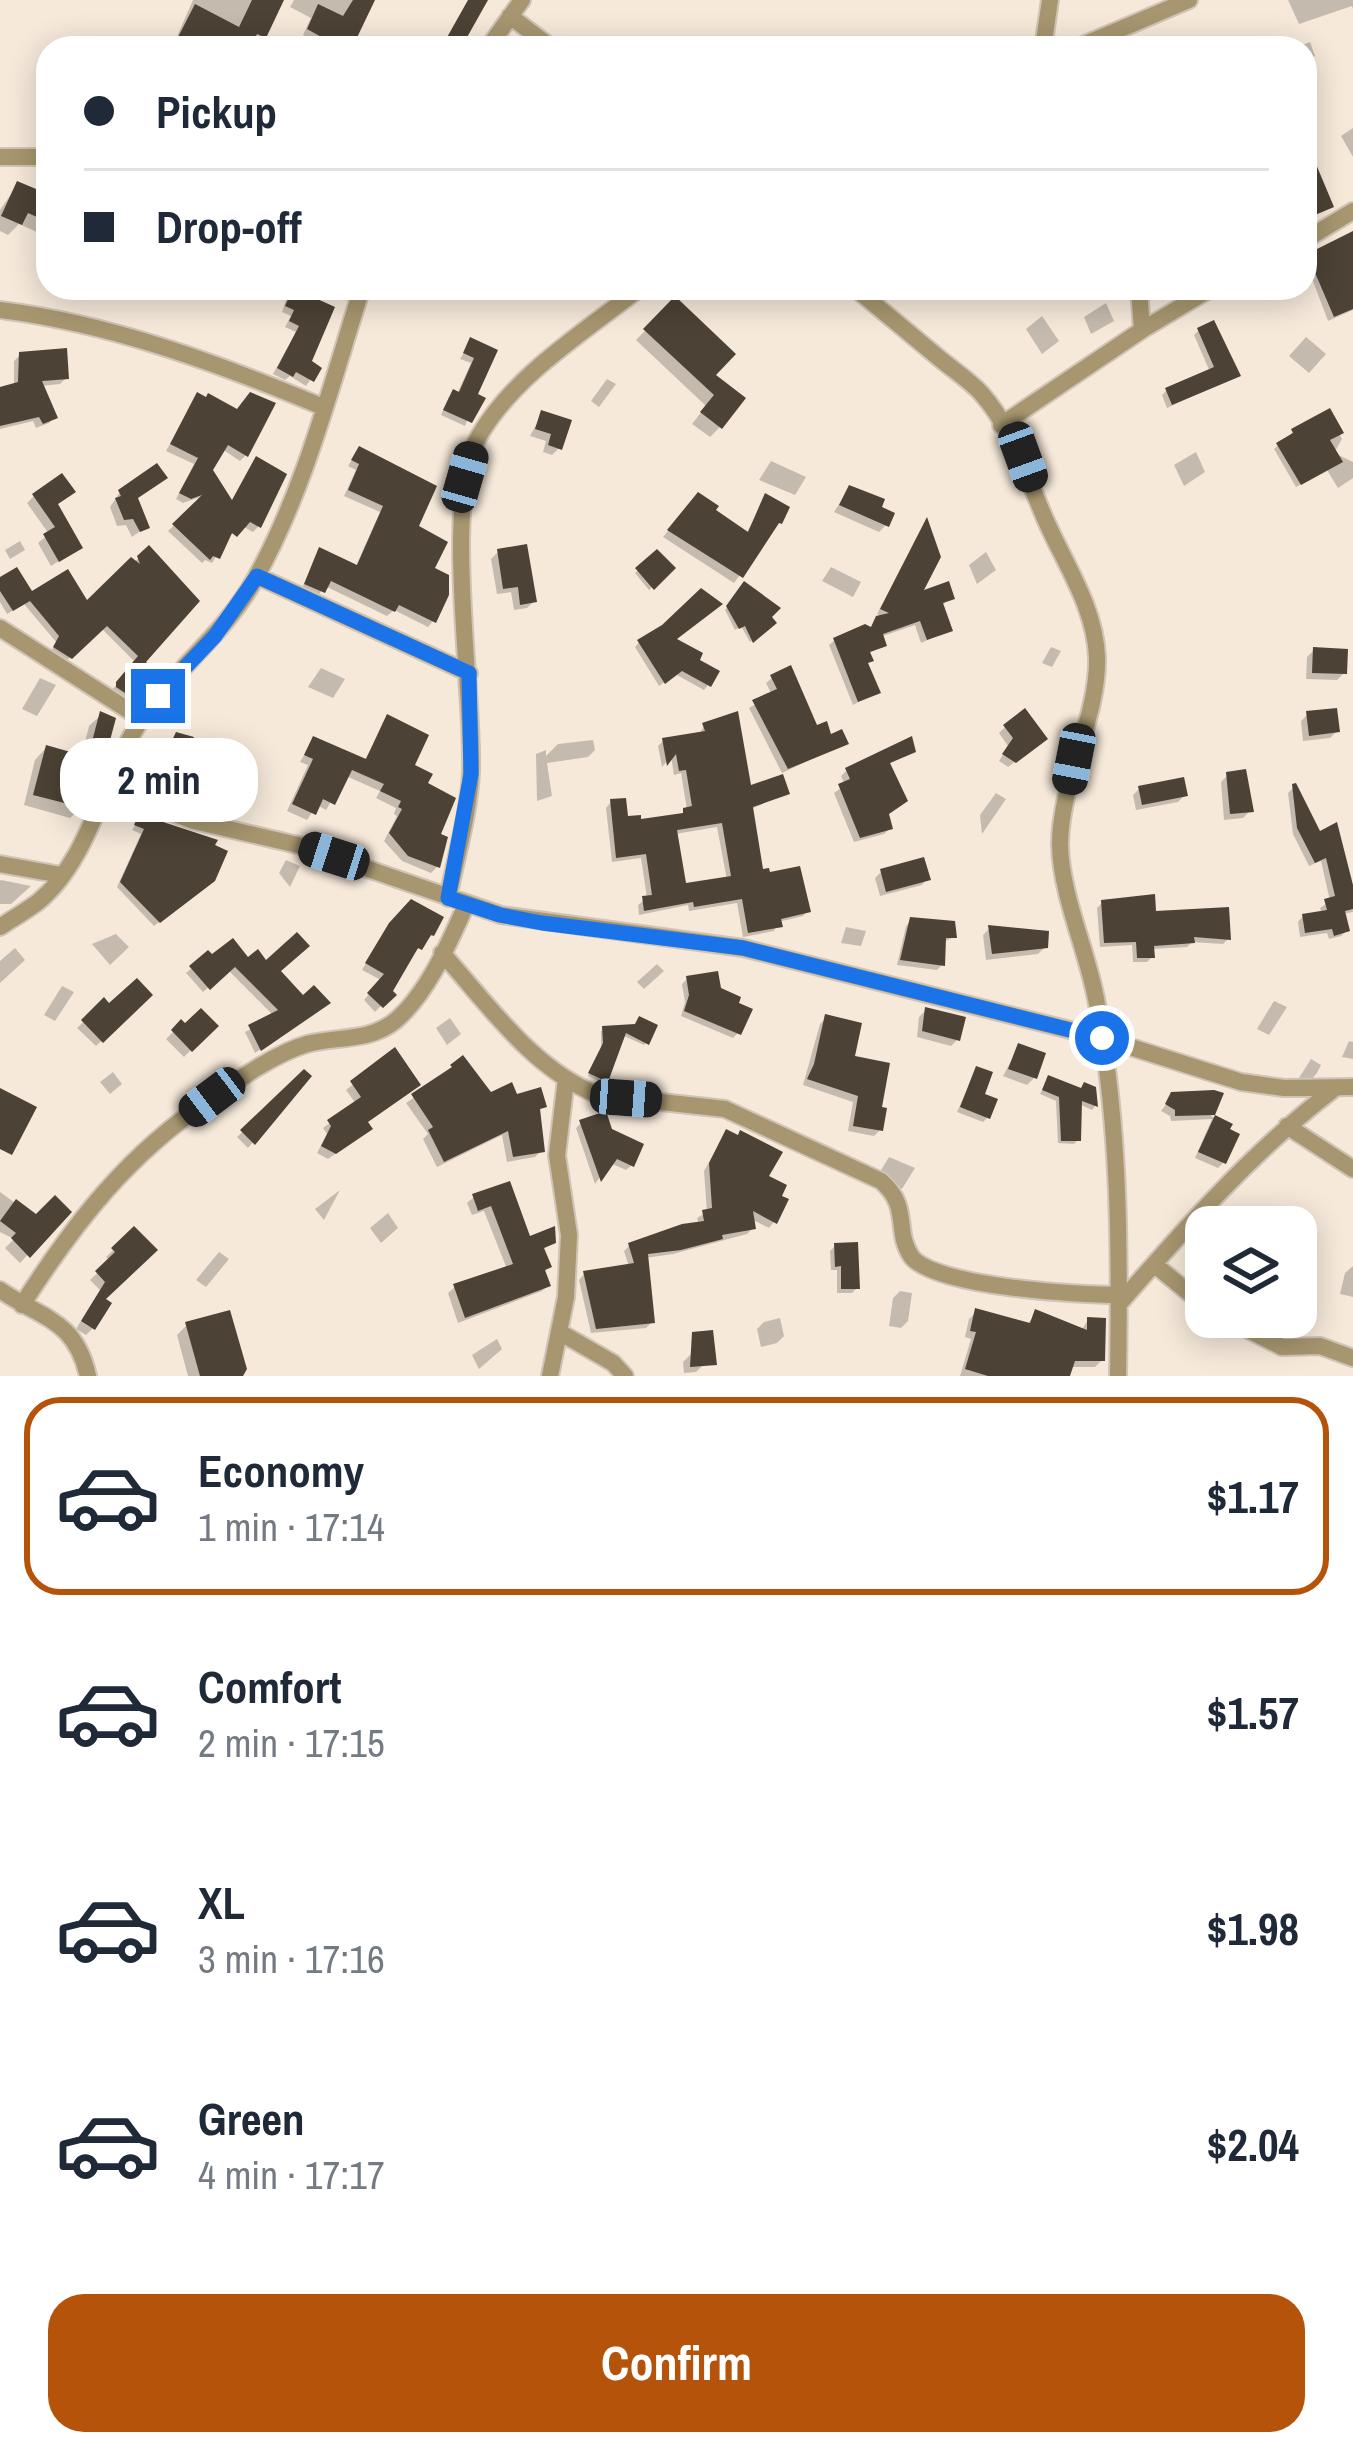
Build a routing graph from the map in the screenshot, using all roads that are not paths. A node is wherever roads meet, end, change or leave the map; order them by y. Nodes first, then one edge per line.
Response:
1 (522, 0) edge
2 (1050, 0) edge
3 (1189, 0) edge
4 (510, 16) junction
5 (496, 36) edge
6 (536, 36) edge
7 (1045, 36) edge
8 (1105, 36) edge
9 (0, 157) edge
10 (36, 158) edge
11 (1353, 211) edge
12 (1317, 233) edge
13 (358, 300) edge
14 (625, 300) edge
15 (869, 300) edge
16 (1140, 300) edge
17 (1192, 300) edge
18 (0, 310) edge
19 (1142, 330) junction
20 (323, 407) junction
21 (1001, 424) junction
22 (257, 576) junction
23 (0, 628) edge
24 (469, 673) junction
25 (142, 719) junction
26 (104, 793) junction
27 (0, 865) edge
28 (61, 875) junction
29 (448, 898) junction
30 (466, 905) junction
31 (0, 927) edge
32 (442, 953) junction
33 (1102, 1038) junction
34 (566, 1078) junction
35 (1347, 1087) edge
36 (1287, 1126) junction
37 (1353, 1169) edge
38 (1154, 1264) junction
39 (1185, 1290) edge
40 (0, 1291) edge
41 (1119, 1300) junction
42 (22, 1305) junction
43 (561, 1333) junction
44 (1264, 1338) edge
45 (1353, 1358) edge
46 (88, 1376) edge
47 (550, 1376) edge
48 (625, 1376) edge
49 (1118, 1376) edge

1 - 4 street
2 - 7 street
3 - 8 street
4 - 5 street
4 - 6 street
9 - 10 street
11 - 12 street
13 - 20 street
14 - 24 street
15 - 21 street
16 - 19 street
17 - 19 street
18 - 20 street
19 - 21 street
20 - 22 street
21 - 33 street
22 - 24 street
22 - 25 street
23 - 25 street
24 - 29 street
25 - 26 street
26 - 28 street
26 - 29 street
27 - 28 street
28 - 31 street
29 - 30 street
30 - 32 street
30 - 33 street
32 - 34 street
32 - 42 street
33 - 35 street
33 - 41 street
34 - 41 street
34 - 43 street
35 - 36 street
36 - 37 street
36 - 38 street
38 - 39 street
38 - 41 street
40 - 42 street
41 - 49 street
42 - 46 street
43 - 47 street
43 - 48 street
44 - 45 street

